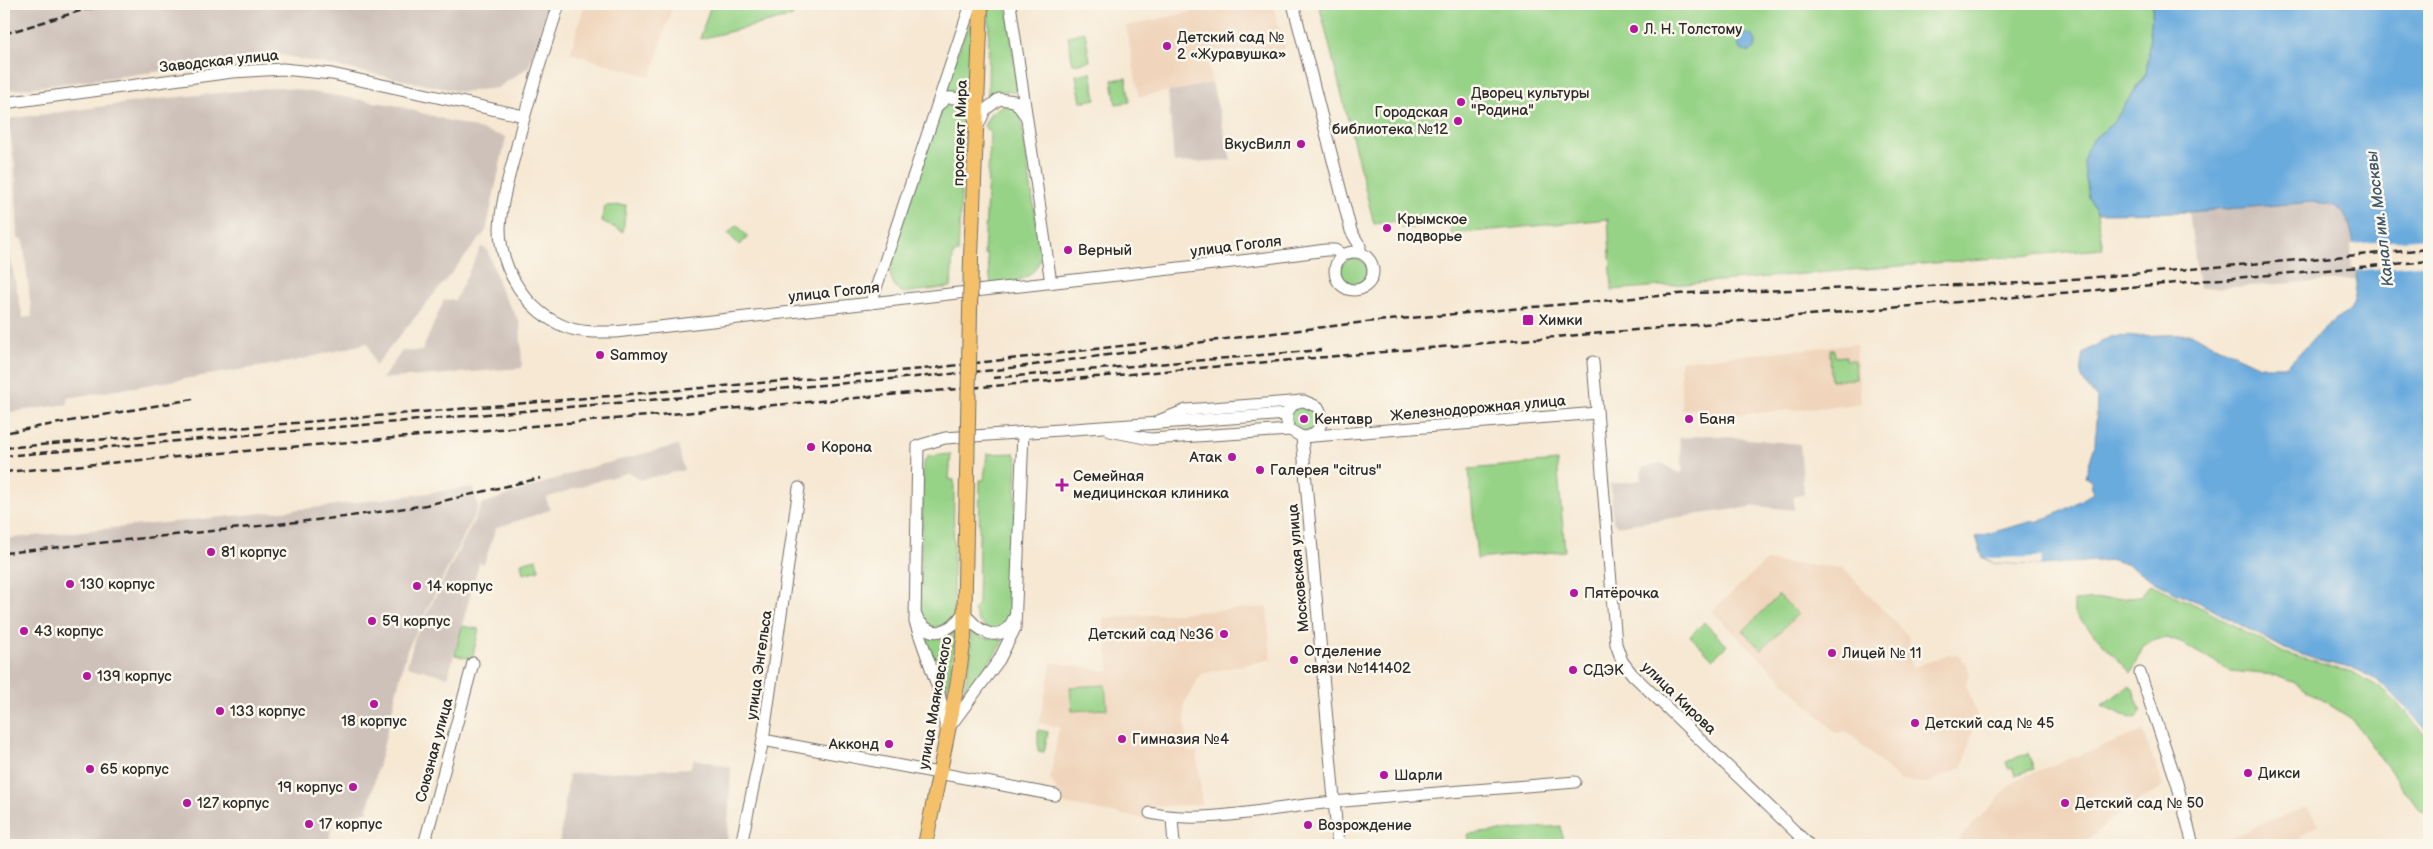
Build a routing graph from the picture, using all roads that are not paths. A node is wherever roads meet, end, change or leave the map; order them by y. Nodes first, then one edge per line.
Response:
1 (559, 4) edge
2 (1010, 4) edge
3 (1293, 4) edge
4 (978, 5) edge
5 (4, 103) edge
6 (937, 106) junction
7 (524, 116) junction
8 (1027, 121) junction
9 (976, 132) junction
10 (1351, 231) junction
11 (1360, 249) junction
12 (1345, 254) junction
13 (1051, 283) junction
14 (871, 303) junction
15 (1593, 362) dead end
16 (1299, 401) junction
17 (1597, 413) junction
18 (1287, 414) junction
19 (1150, 424) junction
20 (1099, 428) junction
21 (1290, 430) junction
22 (1023, 433) junction
23 (1306, 436) junction
24 (967, 476) joint
25 (799, 488) dead end
26 (964, 612) junction
27 (915, 614) junction
28 (1016, 614) junction
29 (473, 663) dead end
30 (2140, 673) dead end
31 (946, 733) junction
32 (763, 740) junction
33 (939, 773) junction
34 (1575, 782) dead end
35 (1055, 795) dead end
36 (1334, 802) junction
37 (1150, 813) dead end
38 (1172, 818) junction
39 (424, 845) edge
40 (741, 845) edge
41 (925, 845) edge
42 (1174, 845) edge
43 (1338, 845) edge
44 (1809, 845) edge
45 (2193, 845) edge

1 - 7 street, улица Гоголя
2 - 8 street
3 - 10 street
4 - 6 street
4 - 9 main road, проспект Мира
5 - 7 street, Заводская улица
6 - 9 street
6 - 14 street
7 - 14 street, улица Гоголя
8 - 9 street
8 - 13 street
9 - 24 main road, проспект Мира, bridge
10 - 11 street
10 - 12 street
11 - 12 street
11 - 12 street
12 - 13 street, улица Гоголя
13 - 14 street, улица Гоголя
15 - 17 street
16 - 18 street
16 - 19 street
16 - 23 street
17 - 23 street, Железнодорожная улица
17 - 44 street, улица Кирова
18 - 19 street
18 - 21 street
19 - 20 street
20 - 21 street
20 - 22 street
21 - 23 street
22 - 27 street
22 - 28 street
23 - 36 street, Московская улица
24 - 26 main road, улица Маяковского
25 - 32 street, улица Энгельса
26 - 27 street
26 - 28 street
26 - 31 main road, улица Маяковского
27 - 31 street
28 - 31 street
29 - 39 street, Союзная улица
30 - 45 street
31 - 33 main road, улица Маяковского
32 - 33 street
32 - 40 street, улица Энгельса
33 - 35 street
33 - 41 main road, улица Маяковского
34 - 36 street
36 - 38 street
36 - 43 street, Московская улица
37 - 38 street
38 - 42 street

